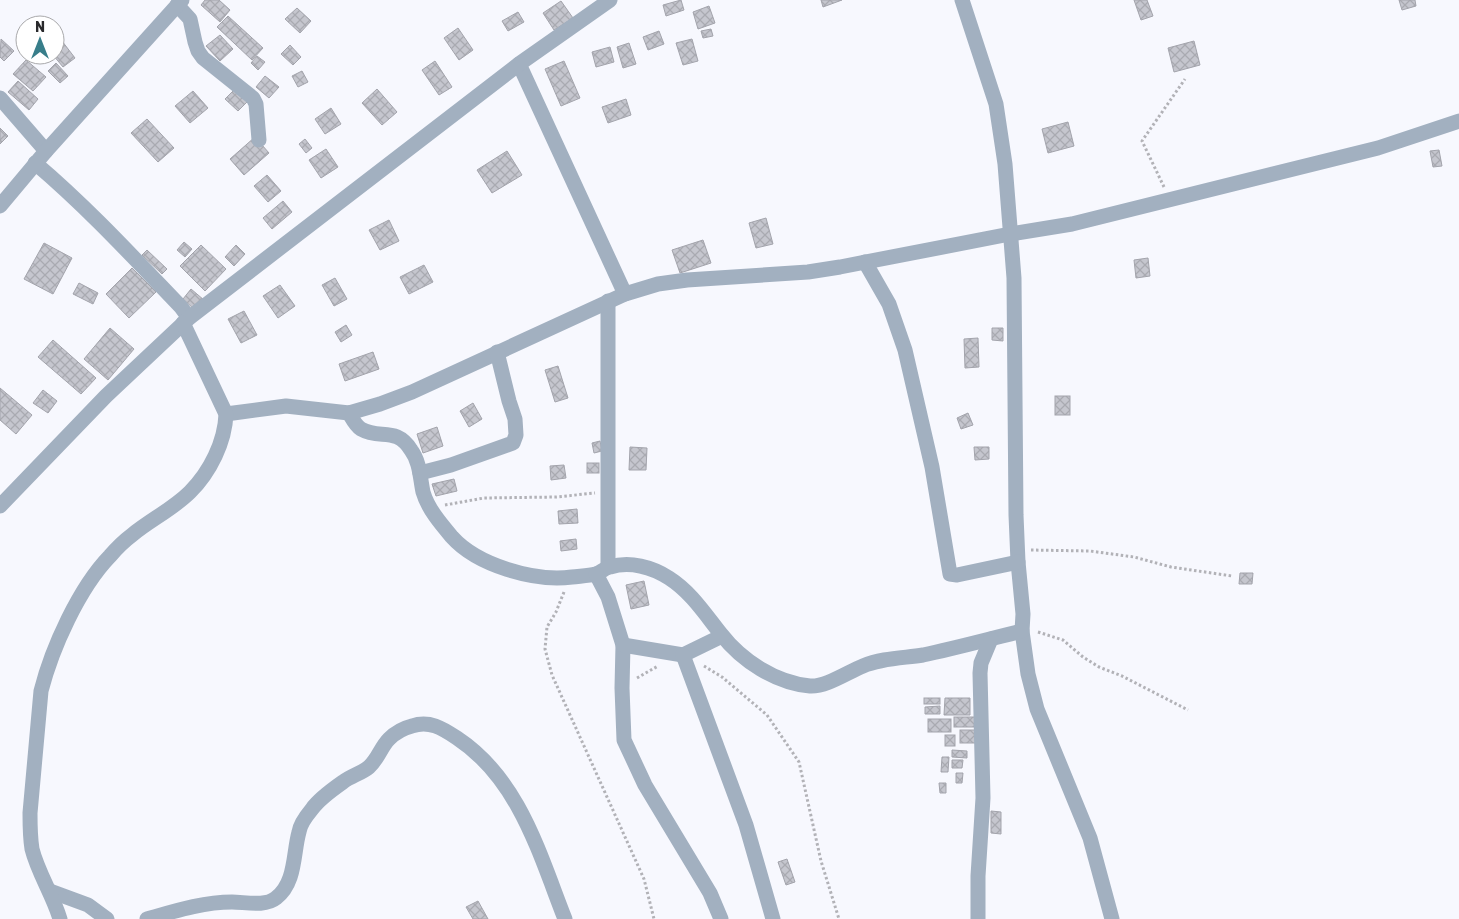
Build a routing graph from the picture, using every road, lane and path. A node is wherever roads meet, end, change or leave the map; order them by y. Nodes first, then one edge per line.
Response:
1 (610, 0) edge
2 (962, 0) edge
3 (180, 3) edge
4 (519, 64) junction
5 (1185, 79) dead end
6 (0, 98) edge
7 (1459, 121) edge
8 (259, 140) dead end
9 (46, 151) junction
10 (35, 163) junction
11 (1170, 201) junction
12 (0, 206) edge
13 (1010, 234) junction
14 (866, 262) junction
15 (625, 294) junction
16 (608, 302) junction
17 (186, 320) junction
18 (497, 352) junction
19 (349, 412) junction
20 (226, 414) junction
21 (420, 473) junction
22 (608, 493) junction
23 (0, 506) edge
24 (430, 507) junction
25 (1018, 556) junction
26 (602, 570) junction
27 (1232, 576) dead end
28 (569, 578) junction
29 (1022, 631) junction
30 (722, 636) junction
31 (991, 639) junction
32 (623, 645) junction
33 (684, 657) junction
34 (622, 688) junction
35 (1188, 710) dead end
36 (50, 891) junction
37 (60, 919) edge
38 (107, 919) edge
39 (147, 919) edge
40 (564, 919) edge
41 (654, 919) edge
42 (721, 919) edge
43 (773, 919) edge
44 (839, 919) edge
45 (978, 919) edge
46 (1112, 919) edge

1 - 4 street
2 - 13 street
3 - 8 street
3 - 9 street
4 - 15 street
4 - 17 street
5 - 11 path
6 - 9 street
7 - 11 street
9 - 10 street
10 - 12 street
10 - 17 street
11 - 13 street
13 - 14 street
13 - 25 street
14 - 15 street
14 - 25 street
15 - 16 street
16 - 18 street
16 - 22 street
17 - 20 street
17 - 23 street
18 - 19 street
18 - 21 street
19 - 20 street
19 - 21 street
20 - 36 street
21 - 24 street
22 - 24 path
22 - 26 street
24 - 28 street
25 - 27 path
25 - 29 street
26 - 28 street
26 - 30 street
26 - 32 street
28 - 41 path
29 - 31 street
29 - 35 path
29 - 46 street
30 - 31 street
30 - 33 street
31 - 45 street
32 - 33 street
32 - 34 street
33 - 34 path
33 - 43 street
33 - 44 path
34 - 42 street
36 - 37 street
36 - 38 street
39 - 40 street

